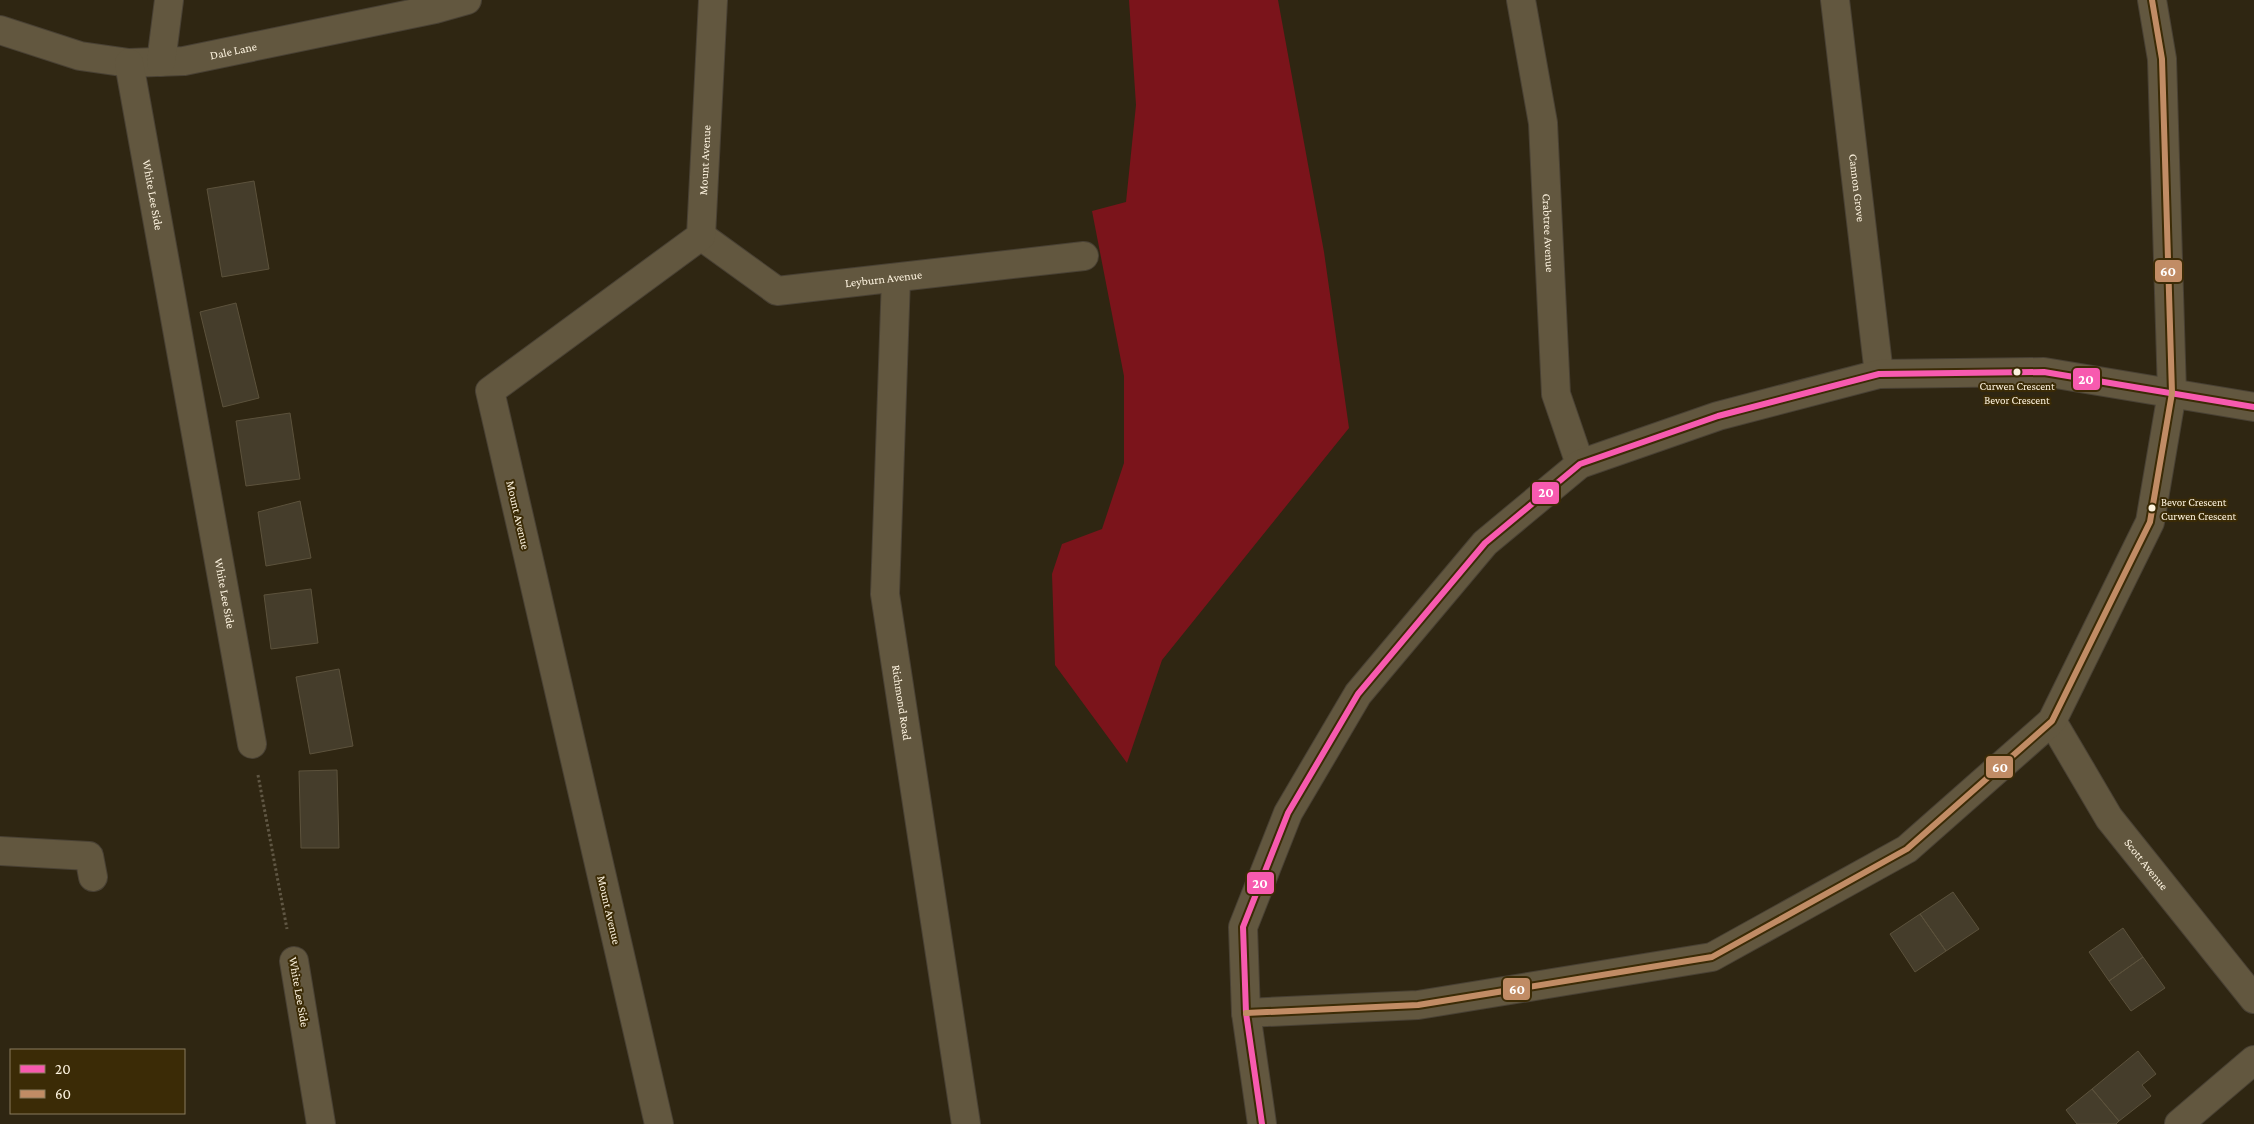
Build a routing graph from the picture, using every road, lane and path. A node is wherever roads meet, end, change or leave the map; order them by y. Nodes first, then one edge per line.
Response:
1 (169, 0) edge
2 (467, 0) edge
3 (713, 0) edge
4 (1521, 0) edge
5 (1836, 0) edge
6 (2152, 0) edge
7 (0, 30) edge
8 (161, 62) junction
9 (129, 63) junction
10 (701, 236) junction
11 (1084, 256) dead end
12 (896, 278) junction
13 (1879, 374) junction
14 (2172, 393) junction
15 (2254, 407) edge
16 (1580, 464) junction
17 (2052, 722) junction
18 (252, 744) joint
19 (0, 851) edge
20 (93, 878) dead end
21 (294, 961) joint
22 (2254, 999) edge
23 (1246, 1013) junction
24 (2254, 1060) edge
25 (321, 1124) edge
26 (659, 1124) edge
27 (966, 1124) edge
28 (1262, 1124) edge
29 (2179, 1124) edge

1 - 8 street
2 - 8 street, Dale Lane
3 - 10 street, Mount Avenue
4 - 16 street, Crabtree Avenue
5 - 13 street, Cannon Grove
6 - 14 street
7 - 9 street, Dale Lane
8 - 9 street, Dale Lane
9 - 18 street, White Lee Side
10 - 12 street, Leyburn Avenue
10 - 26 street, Mount Avenue
11 - 12 street, Leyburn Avenue
12 - 27 street, Richmond Road
13 - 14 street
13 - 16 street
14 - 15 street
14 - 17 street
16 - 23 street
17 - 22 street, Scott Avenue
17 - 23 street
18 - 21 path, White Lee Side
19 - 20 street
21 - 25 street, White Lee Side
23 - 28 street
24 - 29 street

